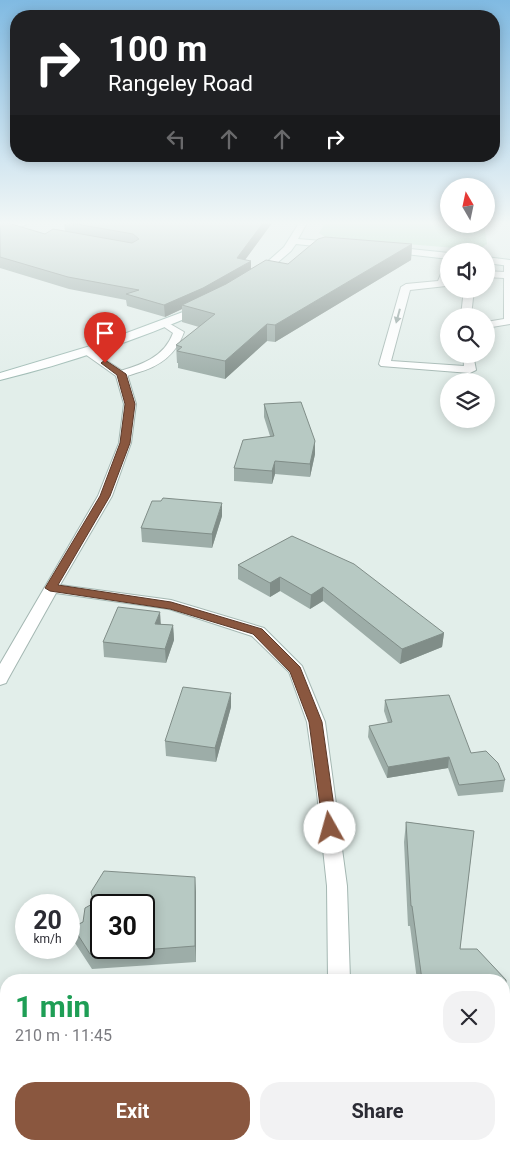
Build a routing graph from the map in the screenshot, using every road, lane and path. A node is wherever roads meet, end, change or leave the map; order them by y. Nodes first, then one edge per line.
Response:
1 (509, 277) edge
2 (440, 284) edge
3 (209, 304) edge
4 (495, 323) edge
5 (165, 324) junction
6 (89, 352) junction
7 (469, 363) edge
8 (121, 374) junction
9 (0, 376) edge
10 (50, 588) junction
11 (0, 679) edge
12 (339, 974) edge

1 - 4 street
2 -> 7 street
3 - 5 street
5 - 6 street
5 - 8 street
6 - 8 street
6 - 9 street
8 - 10 street
10 - 11 street
10 - 12 street

